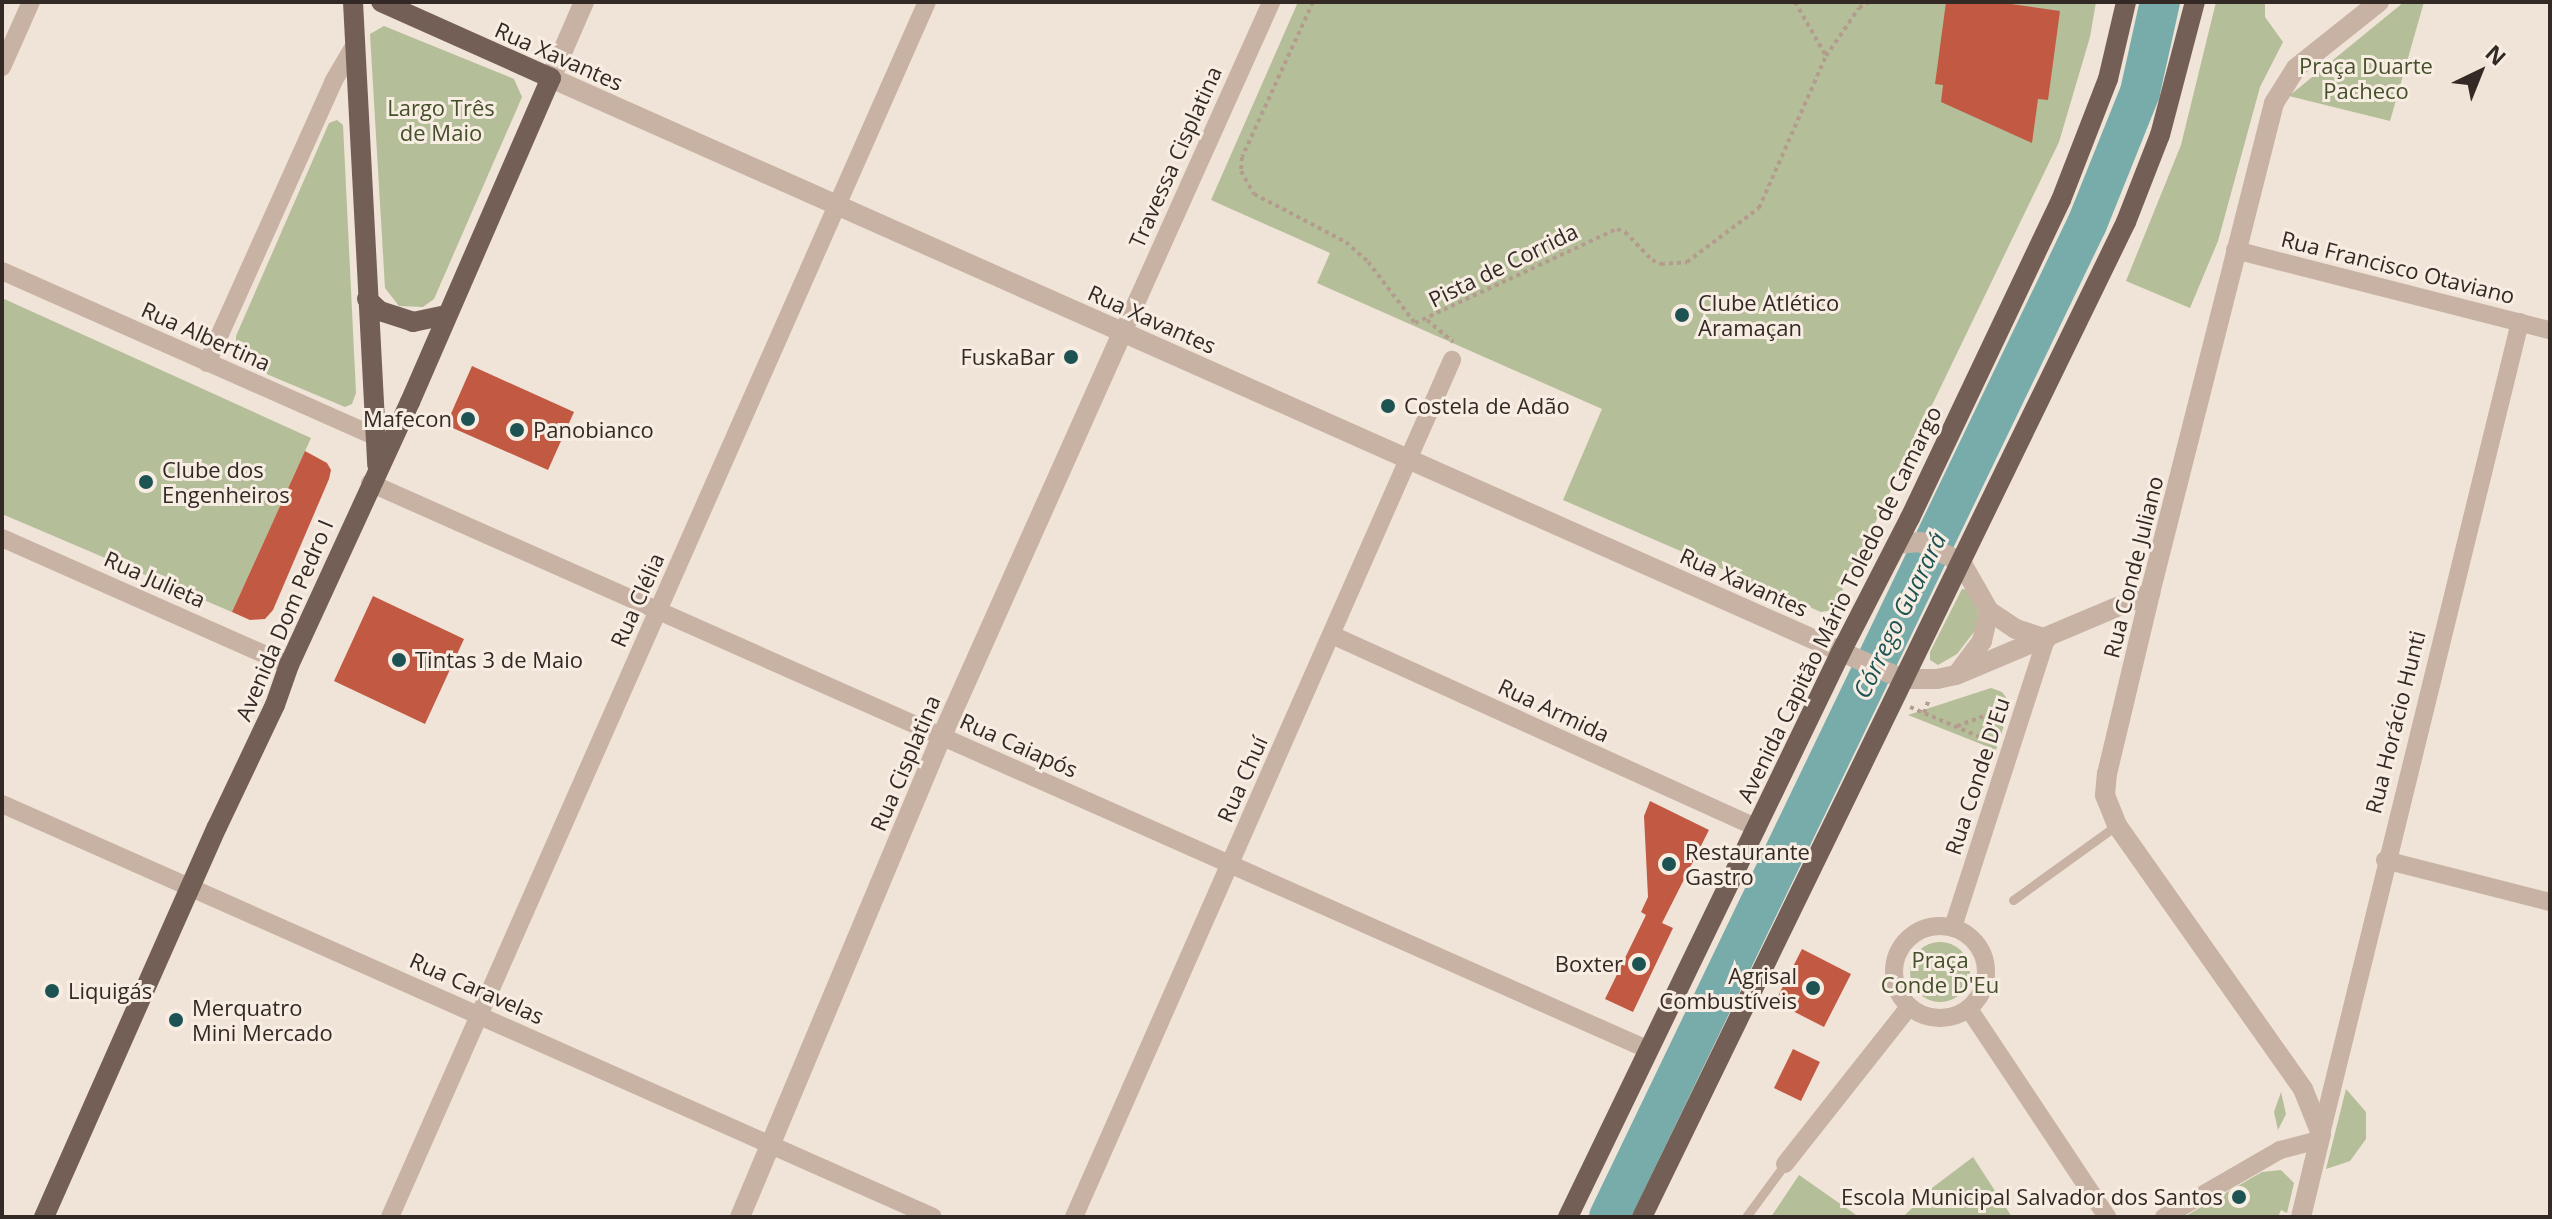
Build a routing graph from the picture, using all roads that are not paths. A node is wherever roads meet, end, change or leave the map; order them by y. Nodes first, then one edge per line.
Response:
1 (31, 2) edge
2 (353, 2) edge
3 (381, 2) edge
4 (584, 2) edge
5 (927, 2) edge
6 (1271, 2) edge
7 (2126, 2) edge
8 (2195, 2) edge
9 (2379, 2) edge
10 (354, 46) junction
11 (2, 67) edge
12 (551, 78) junction
13 (837, 206) junction
14 (2235, 250) junction
15 (2, 271) edge
16 (367, 299) junction
17 (447, 315) junction
18 (2520, 322) junction
19 (2550, 330) edge
20 (1123, 332) junction
21 (1452, 360) road end
22 (207, 363) junction
23 (383, 440) junction
24 (1410, 460) junction
25 (374, 475) junction
26 (2, 538) edge
27 (1897, 544) junction
28 (1955, 559) junction
29 (2150, 593) junction
30 (658, 611) junction
31 (1989, 611) junction
32 (1332, 635) junction
33 (2046, 639) junction
34 (1841, 652) junction
35 (289, 665) junction
36 (1956, 675) junction
37 (1895, 676) junction
38 (941, 738) junction
39 (2, 804) edge
40 (2117, 825) junction
41 (1757, 828) junction
42 (2385, 860) junction
43 (1230, 865) junction
44 (190, 888) junction
45 (2013, 900) dead end
46 (2550, 902) edge
47 (1953, 927) junction
48 (1909, 1007) junction
49 (1969, 1009) junction
50 (479, 1016) junction
51 (1649, 1050) junction
52 (2320, 1137) junction
53 (772, 1145) junction
54 (1785, 1164) joint
55 (44, 1217) edge
56 (390, 1217) edge
57 (740, 1217) edge
58 (933, 1217) edge
59 (1074, 1217) edge
60 (1568, 1217) edge
61 (1642, 1217) edge
62 (1746, 1217) edge
63 (2107, 1217) edge
64 (2164, 1217) edge
65 (2301, 1217) edge

1 - 11 street
2 - 10 main road, Avenida Dom Pedro I
3 - 12 main road, Rua Xavantes
4 - 12 street
5 - 13 street, Rua Clélia
6 - 20 street, Travessa Cisplatina
7 - 27 main road, Avenida Capitão Mário Toledo de Camargo
8 - 28 main road
9 - 14 street, Rua Conde Juliano
10 - 16 main road, Avenida Dom Pedro I
10 - 22 street
12 - 13 street, Rua Xavantes
12 - 17 main road
13 - 20 street, Rua Xavantes
13 - 30 street, Rua Clélia
14 - 18 street, Rua Francisco Otaviano
14 - 29 street, Rua Conde Juliano
15 - 22 street, Rua Albertina
16 - 17 main road
16 - 23 main road, Avenida Dom Pedro I
17 - 23 main road
18 - 19 street, Rua Francisco Otaviano
18 - 42 street, Rua Horácio Hunti
20 - 24 street, Rua Xavantes
20 - 38 street, Rua Cisplatina
21 - 24 street, Rua Chuí
22 - 23 street, Rua Albertina
23 - 25 main road, Avenida Dom Pedro I
24 - 32 street, Rua Chuí
24 - 34 street, Rua Xavantes
25 - 30 street, Rua Caiapós
25 - 35 main road, Avenida Dom Pedro I
26 - 35 street, Rua Julieta
27 - 28 street
27 - 34 main road, Avenida Capitão Mário Toledo de Camargo
28 - 31 street
28 - 37 main road
29 - 33 street
29 - 40 street, Rua Conde Juliano
30 - 38 street, Rua Caiapós
30 - 50 street, Rua Clélia
31 - 33 street
31 - 36 street
32 - 41 street, Rua Armida
32 - 43 street, Rua Chuí
33 - 36 street
33 - 47 street, Rua Conde D'Eu
34 - 37 street, Rua Xavantes
34 - 41 main road, Avenida Capitão Mário Toledo de Camargo
35 - 44 main road, Avenida Dom Pedro I
36 - 37 street
37 - 61 main road
38 - 43 street, Rua Caiapós
38 - 53 street, Rua Cisplatina
39 - 44 street, Rua Caravelas
40 - 45 lane
40 - 52 street, Rua Conde Juliano
41 - 51 main road, Avenida Capitão Mário Toledo de Camargo
42 - 46 street
42 - 52 street, Rua Horácio Hunti
43 - 51 street, Rua Caiapós
43 - 59 street, Rua Chuí
44 - 50 street, Rua Caravelas
44 - 55 main road, Avenida Dom Pedro I
47 - 48 street
47 - 49 street
48 - 49 street
48 - 54 street
49 - 63 street
50 - 53 street, Rua Caravelas
50 - 56 street, Rua Clélia
51 - 60 main road, Avenida Capitão Mário Toledo de Camargo
52 - 64 street
52 - 65 street
53 - 57 street, Rua Cisplatina
53 - 58 street, Rua Caravelas
54 - 62 lane

